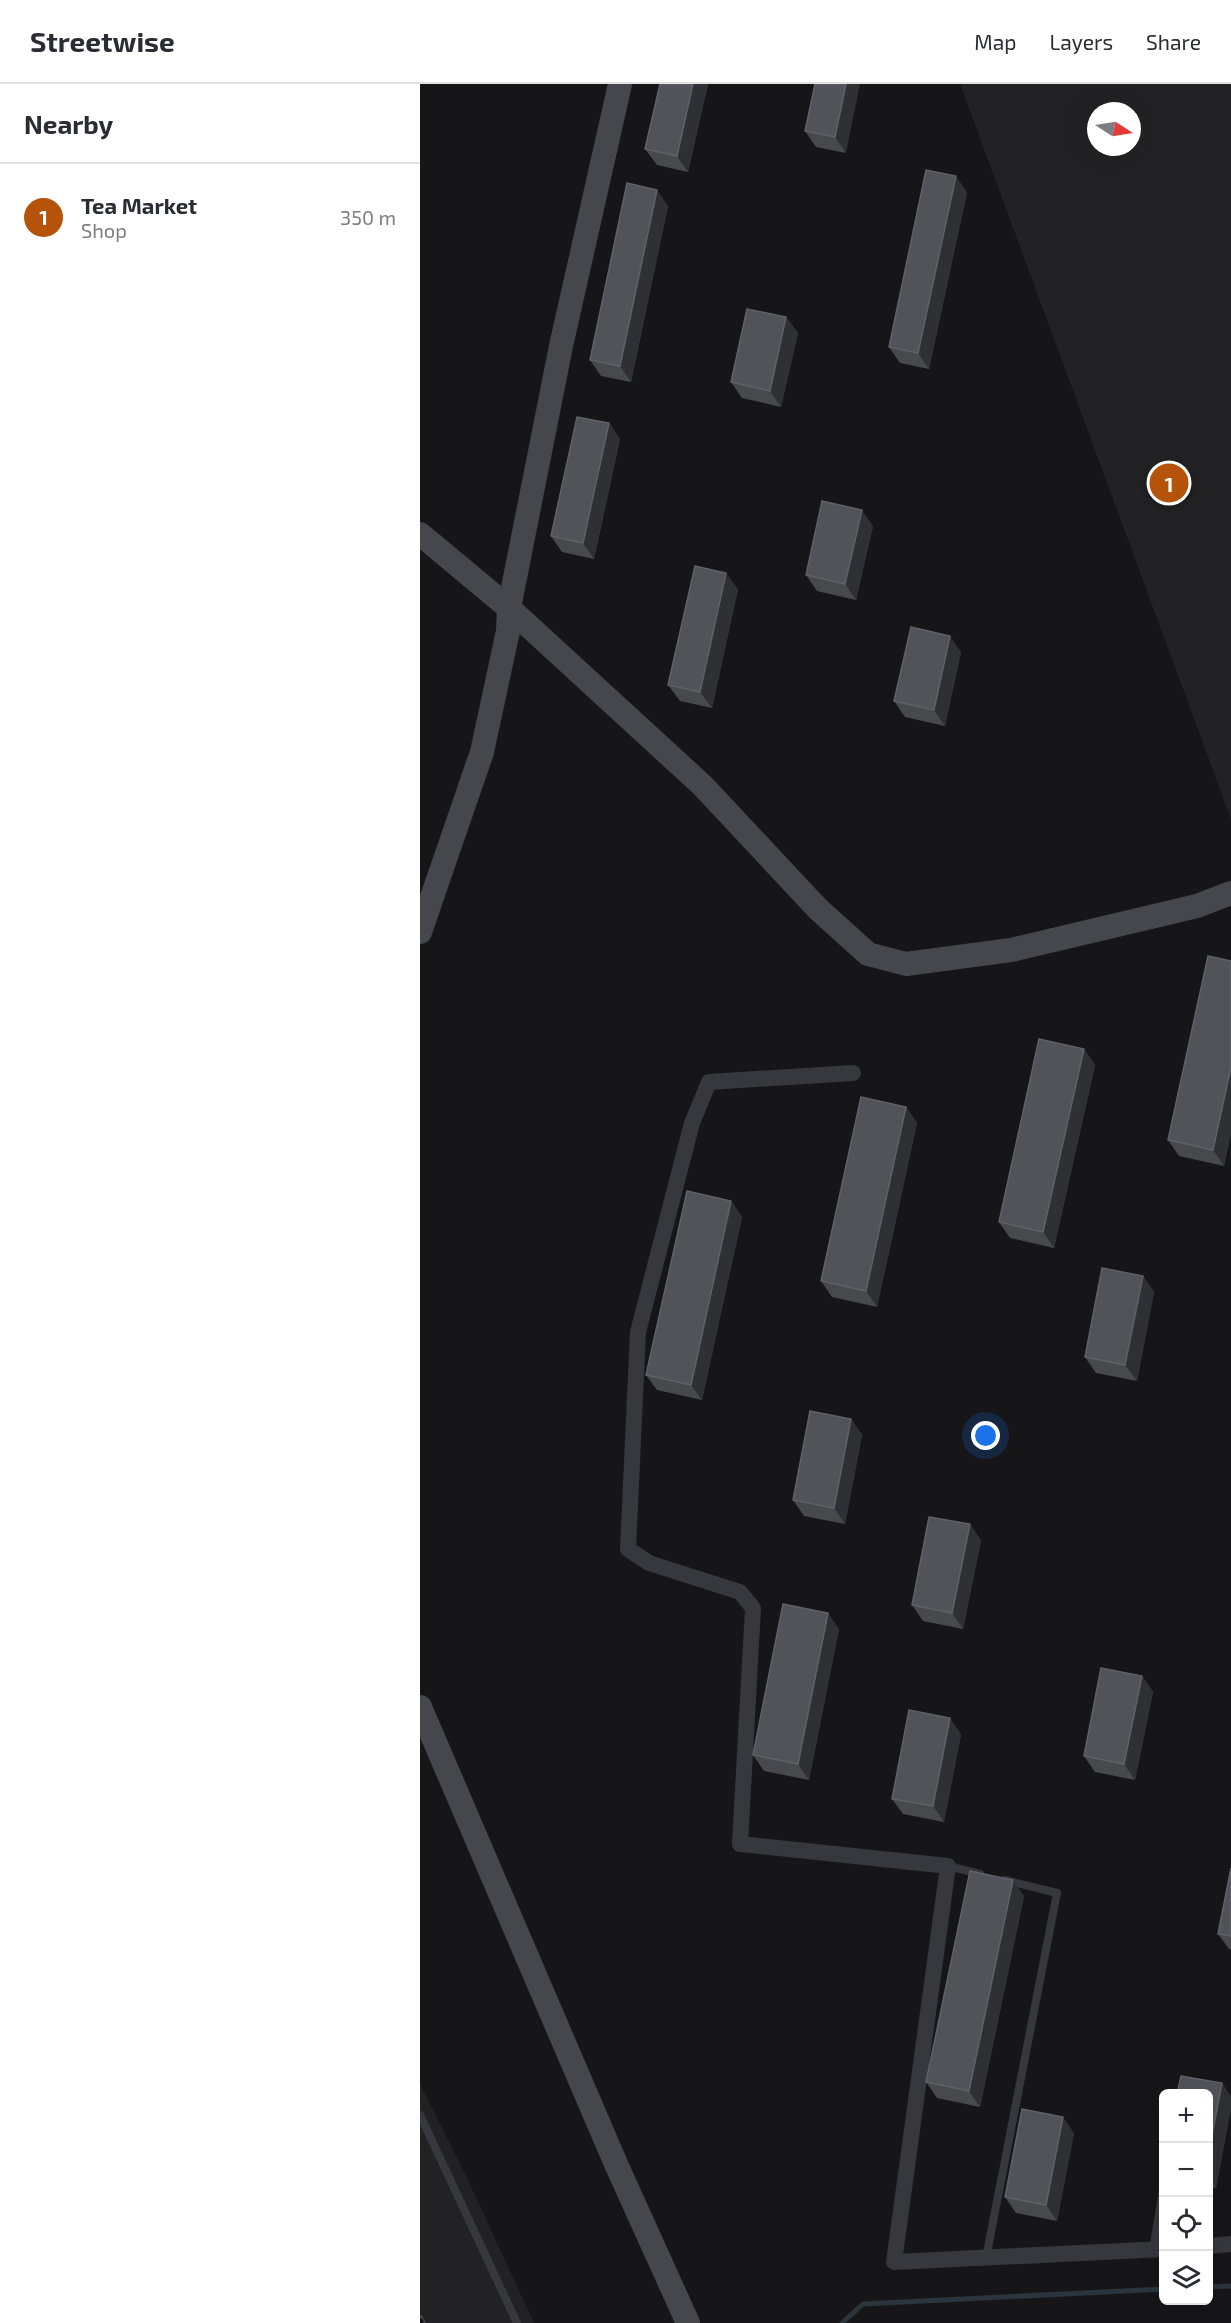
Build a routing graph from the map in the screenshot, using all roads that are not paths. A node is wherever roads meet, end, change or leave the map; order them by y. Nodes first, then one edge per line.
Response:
1 (620, 84) edge
2 (420, 534) edge
3 (509, 608) junction
4 (1231, 893) edge
5 (420, 932) edge
6 (853, 1073) dead end
7 (420, 1707) edge
8 (948, 1866) junction
9 (420, 2115) edge
10 (1163, 2197) edge
11 (1231, 2244) edge
12 (1213, 2246) edge
13 (1158, 2249) edge
14 (986, 2258) junction
15 (517, 2323) edge
16 (688, 2323) edge

1 - 3 street
2 - 3 street
3 - 4 street
3 - 5 street
6 - 8 street
7 - 16 street
8 - 14 lane
8 - 14 street
9 - 15 lane
10 - 13 lane
11 - 12 street
13 - 14 street

